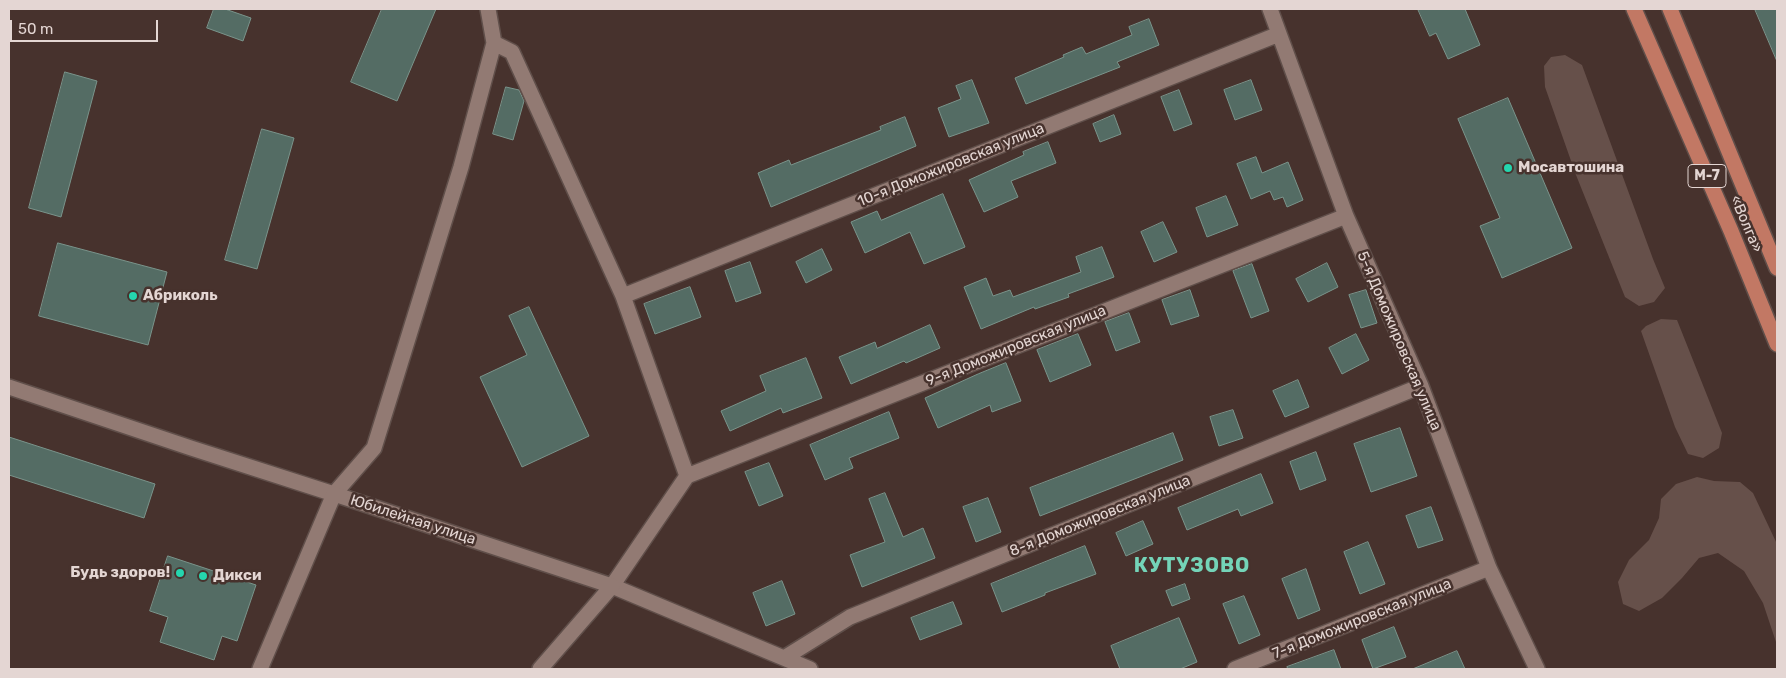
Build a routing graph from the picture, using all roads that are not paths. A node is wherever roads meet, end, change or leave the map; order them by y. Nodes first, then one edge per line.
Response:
1 (488, 9) edge
2 (1270, 9) edge
3 (1634, 9) edge
4 (1670, 9) edge
5 (1279, 34) junction
6 (494, 43) junction
7 (1346, 216) junction
8 (1777, 268) edge
9 (623, 296) junction
10 (1777, 344) edge
11 (1421, 386) junction
12 (9, 387) edge
13 (686, 476) junction
14 (334, 494) junction
15 (1489, 568) junction
16 (612, 586) junction
17 (784, 658) junction
18 (260, 669) edge
19 (540, 669) edge
20 (810, 669) edge
21 (1235, 669) edge
22 (1537, 669) edge

1 - 6 street
2 - 5 street, 5-я Доможировская улица
3 - 10 highway, «Волга» / М-7
4 - 8 highway, «Волга» / М-7
5 - 7 street, 5-я Доможировская улица
5 - 9 street, 10-я Доможировская улица
6 - 9 street
6 - 14 street
7 - 11 street, 5-я Доможировская улица
7 - 13 street, 9-я Доможировская улица
9 - 13 street
11 - 15 street, 5-я Доможировская улица
11 - 17 street, 8-я Доможировская улица
12 - 14 street, Юбилейная улица
13 - 16 street
14 - 16 street, Юбилейная улица
14 - 18 street
15 - 21 street, 7-я Доможировская улица
15 - 22 street, 5-я Доможировская улица
16 - 17 street, Юбилейная улица
16 - 19 street
17 - 20 street, Юбилейная улица

